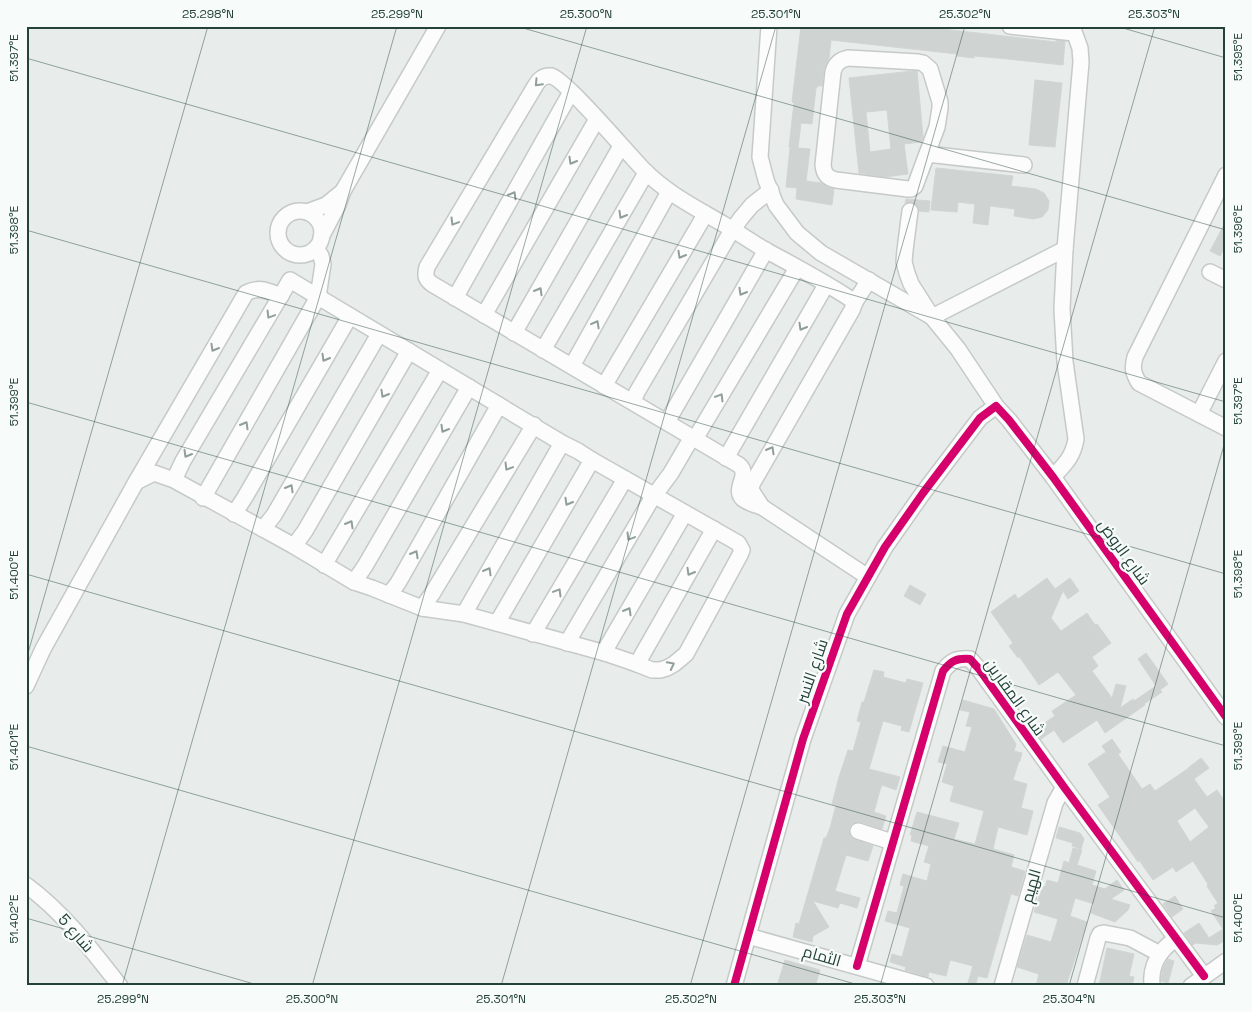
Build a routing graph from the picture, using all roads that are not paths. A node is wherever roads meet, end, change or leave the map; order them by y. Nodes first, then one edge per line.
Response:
1 (438, 26) edge
2 (768, 26) edge
3 (1010, 26) edge
4 (1073, 29) edge
5 (571, 92) junction
6 (597, 119) junction
7 (621, 146) junction
8 (927, 154) junction
9 (1024, 165) dead end
10 (646, 173) junction
11 (1226, 174) edge
12 (771, 190) junction
13 (344, 191) junction
14 (669, 192) junction
15 (912, 199) junction
16 (307, 212) junction
17 (704, 213) junction
18 (733, 229) junction
19 (314, 246) junction
20 (1065, 249) junction
21 (766, 250) junction
22 (797, 268) junction
23 (1210, 272) dead end
24 (869, 280) junction
25 (1226, 280) edge
26 (826, 285) junction
27 (301, 287) junction
28 (281, 296) junction
29 (318, 297) junction
30 (455, 298) junction
31 (855, 302) junction
32 (484, 315) junction
33 (350, 316) junction
34 (932, 317) junction
35 (514, 333) junction
36 (379, 334) junction
37 (543, 350) junction
38 (409, 351) junction
39 (1226, 361) edge
40 (572, 366) junction
41 (440, 370) junction
42 (604, 386) junction
43 (468, 387) junction
44 (633, 402) junction
45 (499, 405) junction
46 (996, 406) junction
47 (1199, 414) junction
48 (667, 422) junction
49 (534, 425) junction
50 (1226, 428) edge
51 (695, 439) junction
52 (562, 442) junction
53 (726, 458) junction
54 (592, 460) junction
55 (742, 468) junction
56 (756, 475) junction
57 (1054, 477) junction
58 (625, 479) junction
59 (174, 480) junction
60 (136, 482) junction
61 (654, 495) junction
62 (203, 498) junction
63 (670, 504) junction
64 (762, 507) junction
65 (685, 513) junction
66 (234, 514) junction
67 (263, 529) junction
68 (714, 529) junction
69 (294, 546) junction
70 (324, 565) junction
71 (868, 577) junction
72 (354, 582) junction
73 (390, 595) junction
74 (422, 608) junction
75 (464, 614) junction
76 (497, 623) junction
77 (533, 634) junction
78 (566, 643) junction
79 (604, 653) junction
80 (637, 664) junction
81 (26, 686) edge
82 (1226, 717) edge
83 (1064, 787) junction
84 (858, 831) dead end
85 (892, 842) junction
86 (26, 885) edge
87 (748, 936) junction
88 (1176, 939) junction
89 (1160, 954) junction
90 (1226, 961) edge
91 (857, 966) junction
92 (1204, 976) junction
93 (120, 986) edge
94 (734, 986) edge
95 (926, 986) edge
96 (1002, 986) edge
97 (1085, 986) edge
98 (1152, 986) edge
99 (1191, 986) edge

1 - 13 street
2 - 12 street
3 - 4 street
4 - 20 street
5 - 6 street
30 -> 5 street
5 -> 30 street
6 - 7 street
6 -> 32 street
7 - 10 street
35 -> 7 street
8 - 9 street
8 - 15 street
8 - 15 street
10 - 14 street
10 -> 37 street
11 - 47 street
12 - 18 street
12 - 24 street
13 - 16 street
13 - 19 street
14 - 17 street
40 -> 14 street
15 - 34 street
16 - 19 street
16 - 19 street
17 - 18 street
17 -> 42 street
18 - 21 street
18 - 44 street
19 - 27 street
19 - 29 street
20 - 34 street
20 - 57 street
21 - 22 street
21 -> 48 street
22 - 26 street
51 -> 22 street
23 - 25 street
24 - 31 street
24 - 34 street
26 - 31 street
26 -> 53 street
27 - 28 street
27 - 29 street
28 -> 59 street
28 -> 60 street
29 - 33 street
62 -> 29 street
30 - 32 street
56 -> 31 street
32 - 35 street
33 - 36 street
33 -> 66 street
34 - 46 street, شارع الروض
35 - 37 street
36 - 38 street
67 -> 36 street
37 - 40 street
38 - 41 street
38 -> 69 street
39 - 47 street
40 - 42 street
41 - 43 street
70 -> 41 street
42 - 44 street
43 - 45 street
43 -> 72 street
44 - 48 street
45 - 49 street
73 -> 45 street
46 - 57 street, شارع الروض
46 - 71 street, شارع النسر
47 - 50 street
48 - 51 street
49 - 52 street
49 -> 74 street
51 - 53 street
51 - 61 street
51 - 63 street
52 - 54 street
75 -> 52 street
53 - 55 street
54 - 58 street
54 -> 76 street
55 - 56 street
55 - 64 street
56 - 64 street
57 - 82 street, شارع الروض
58 - 61 street
77 -> 58 street
59 - 60 street
59 - 62 street
60 - 81 street
61 - 63 street
61 -> 78 street
62 - 66 street
63 - 65 street
64 - 71 street
65 - 68 street
79 -> 65 street
66 - 67 street
67 - 69 street
68 -> 80 street
80 -> 68 street
69 - 70 street
70 - 72 street
71 - 87 street, شارع النسر
72 - 73 street
73 - 74 street
74 - 75 street
75 - 76 street
76 - 77 street
77 - 78 street
78 - 79 street
79 - 80 street
83 - 85 street, شارع المقارين
83 - 88 street, شارع المقارين
83 - 96 street, الهيم
84 - 85 street
85 - 91 street, شارع المقارين
86 - 93 street, شارع 5
87 - 91 street, الثمام
87 - 94 street, شارع النسر
88 - 89 street
88 - 92 street, شارع المقارين
89 - 97 street
89 - 98 street
90 - 92 street
91 - 95 street, الثمام
92 - 99 street

